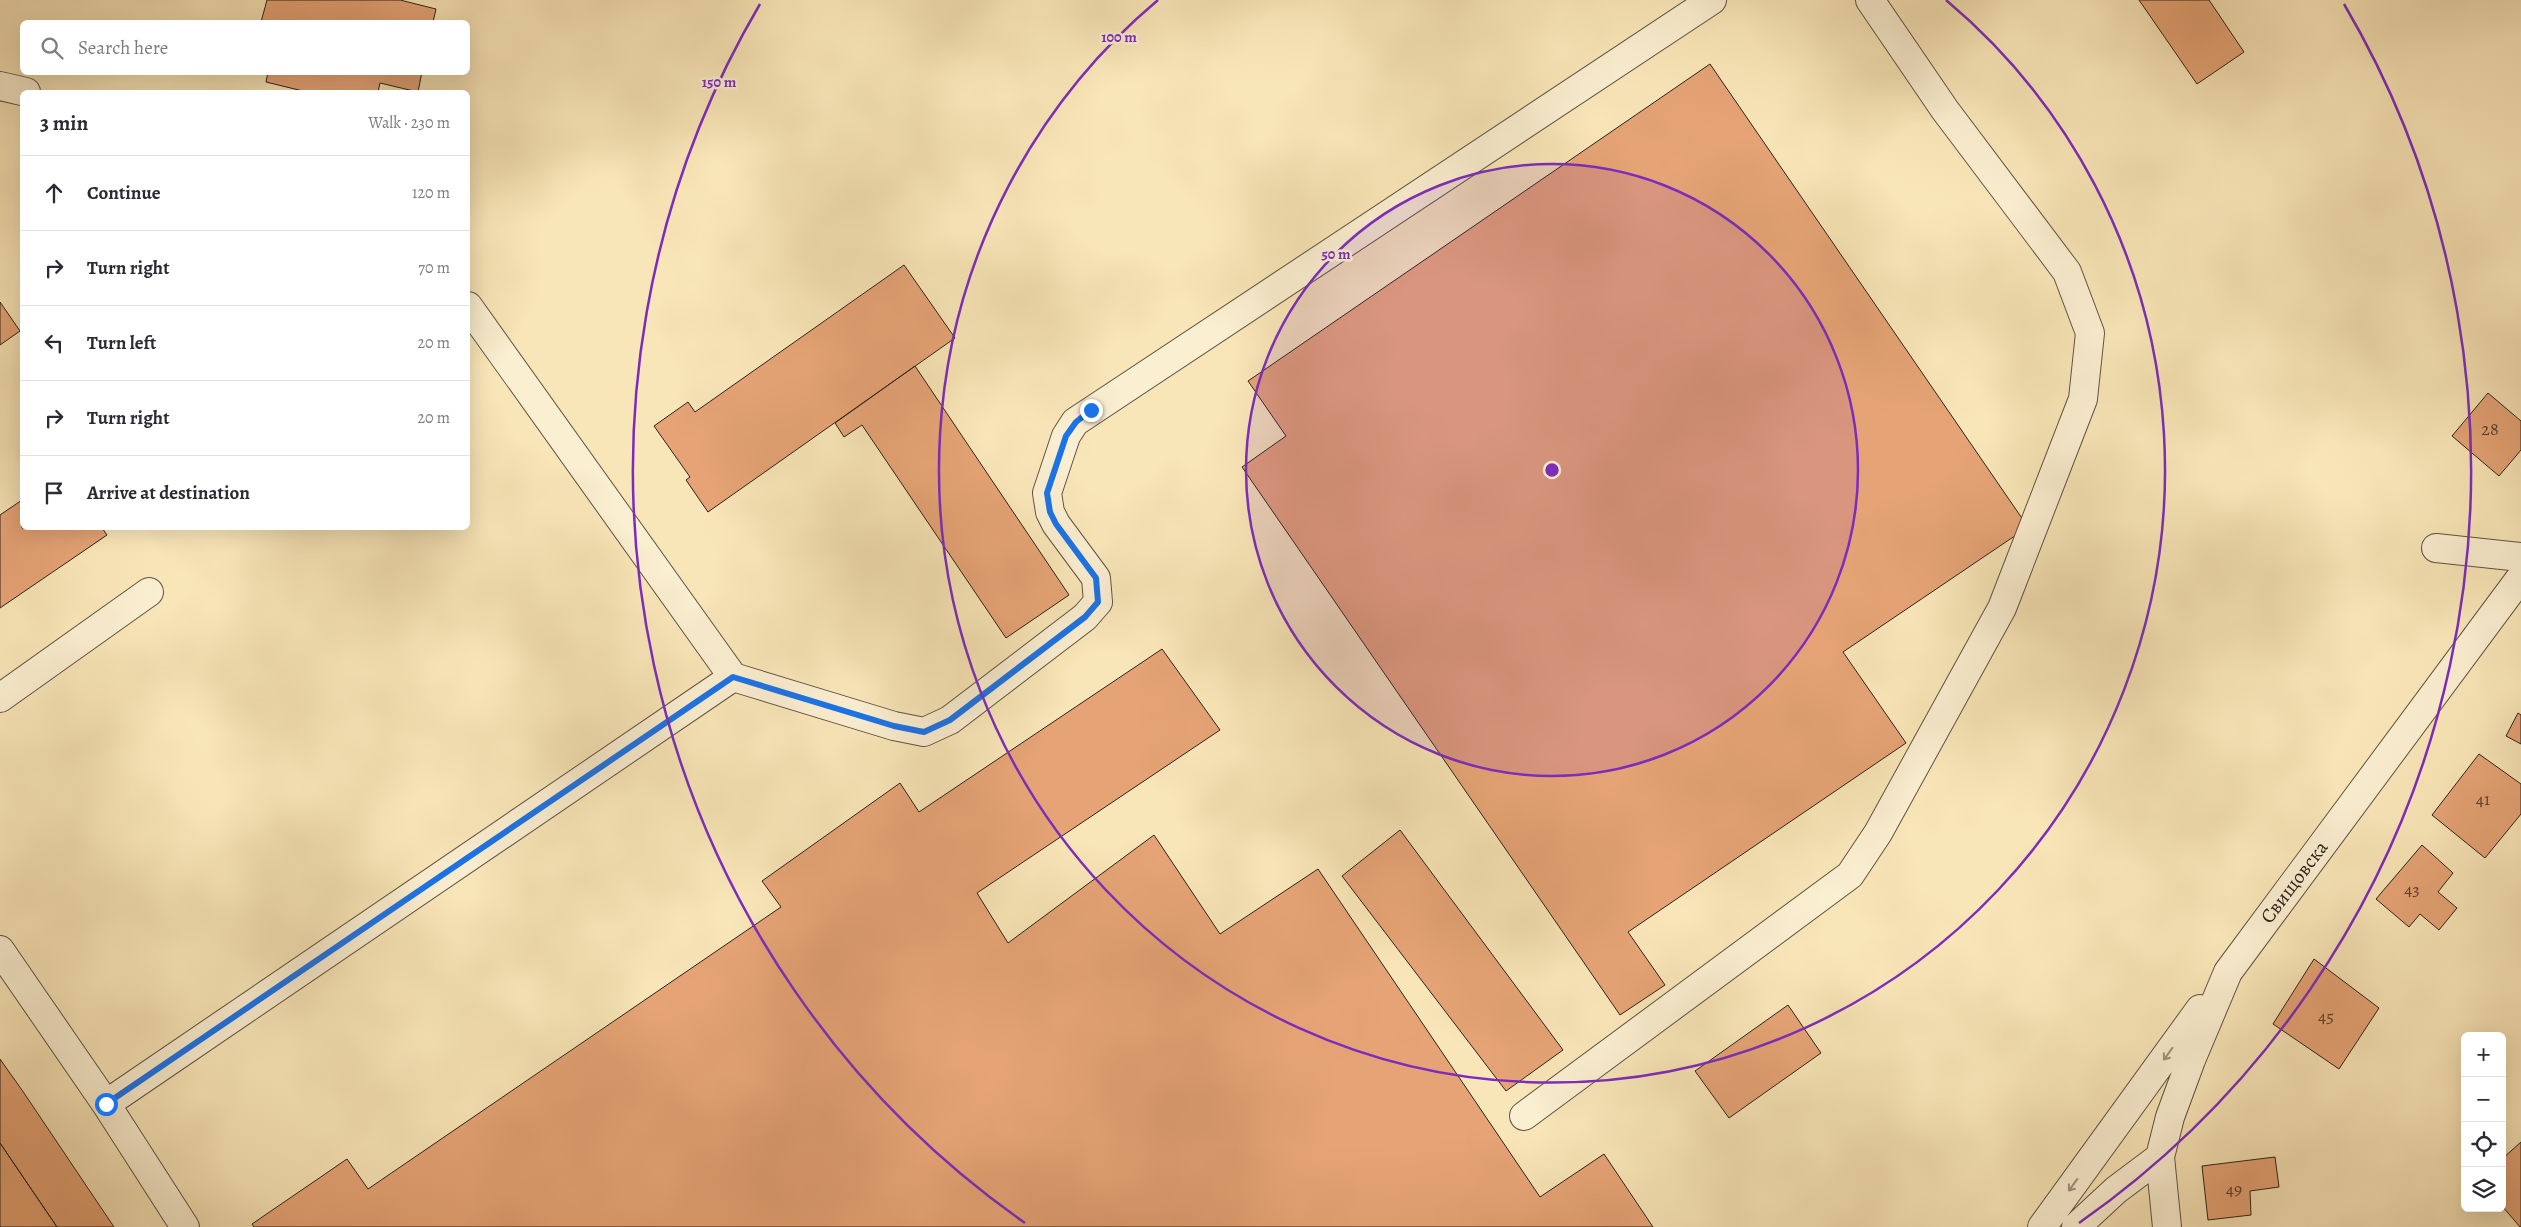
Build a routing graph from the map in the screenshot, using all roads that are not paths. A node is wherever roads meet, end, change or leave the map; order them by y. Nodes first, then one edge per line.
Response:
1 (1712, 0) edge
2 (1870, 0) edge
3 (0, 86) edge
4 (20, 91) edge
5 (470, 309) edge
6 (2436, 548) dead end
7 (2521, 557) edge
8 (2521, 577) edge
9 (149, 592) dead end
10 (733, 677) junction
11 (0, 698) edge
12 (0, 950) edge
13 (2228, 972) junction
14 (106, 1104) junction
15 (1524, 1116) dead end
16 (2160, 1158) junction
17 (185, 1227) edge
18 (2042, 1227) edge
19 (2076, 1227) edge
20 (2167, 1227) edge

1 - 10 street
2 - 15 street
3 - 4 street
5 - 10 street
6 - 7 street
8 - 13 street, Свищовска
9 - 11 street
10 - 14 street
12 - 14 street
13 - 16 street, Свищовска
13 -> 18 street
14 - 17 street
16 - 19 street
16 - 20 street, Свищовска

